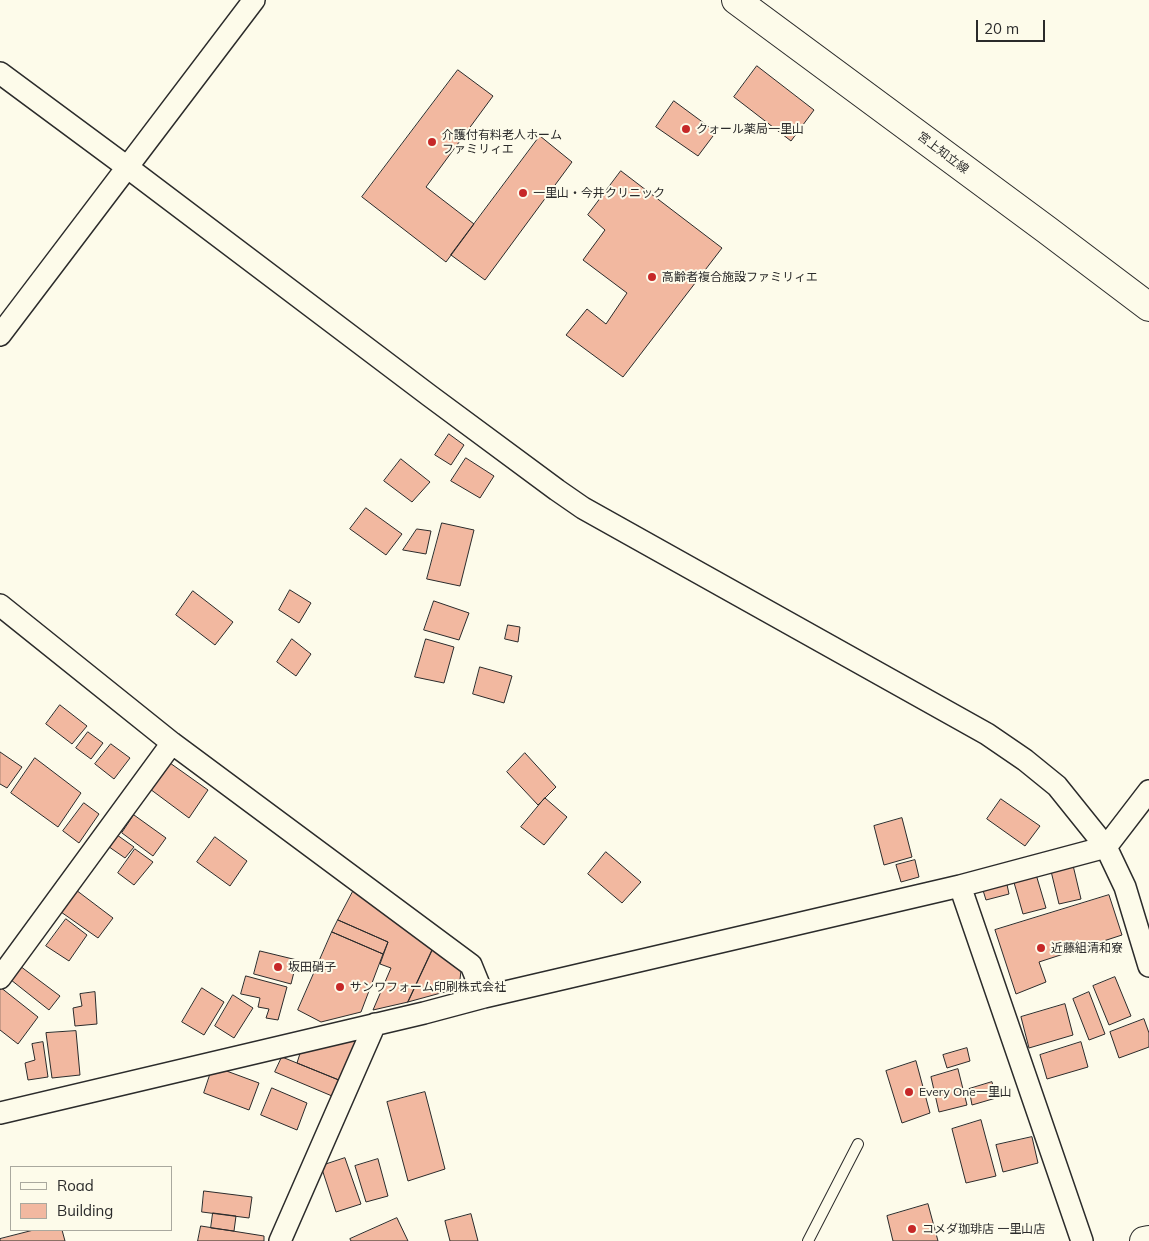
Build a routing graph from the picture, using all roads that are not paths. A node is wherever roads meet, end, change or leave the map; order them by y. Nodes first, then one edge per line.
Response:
1 (254, 0) edge
2 (736, 0) edge
3 (766, 0) edge
4 (0, 72) edge
5 (127, 167) junction
6 (1149, 286) edge
7 (1149, 307) edge
8 (0, 335) edge
9 (0, 605) edge
10 (172, 743) junction
11 (1149, 791) edge
12 (1106, 847) junction
13 (960, 886) junction
14 (1149, 966) edge
15 (0, 978) edge
16 (484, 997) junction
17 (375, 1024) junction
18 (0, 1113) edge
19 (858, 1144) dead end
20 (1149, 1240) edge
21 (280, 1241) edge
22 (808, 1241) edge
23 (1082, 1241) edge
24 (1144, 1241) edge

1 - 5 street
2 - 7 main road, 宮上知立線
3 - 6 main road, 宮上知立線
4 - 5 street
5 - 8 street
5 - 12 street
9 - 10 street
10 - 15 street
10 - 16 street
11 - 12 street
12 - 13 street
12 - 14 street
13 - 16 street
13 - 23 street
16 - 17 street
17 - 18 street
17 - 21 street
19 - 22 lane
20 - 24 main road

